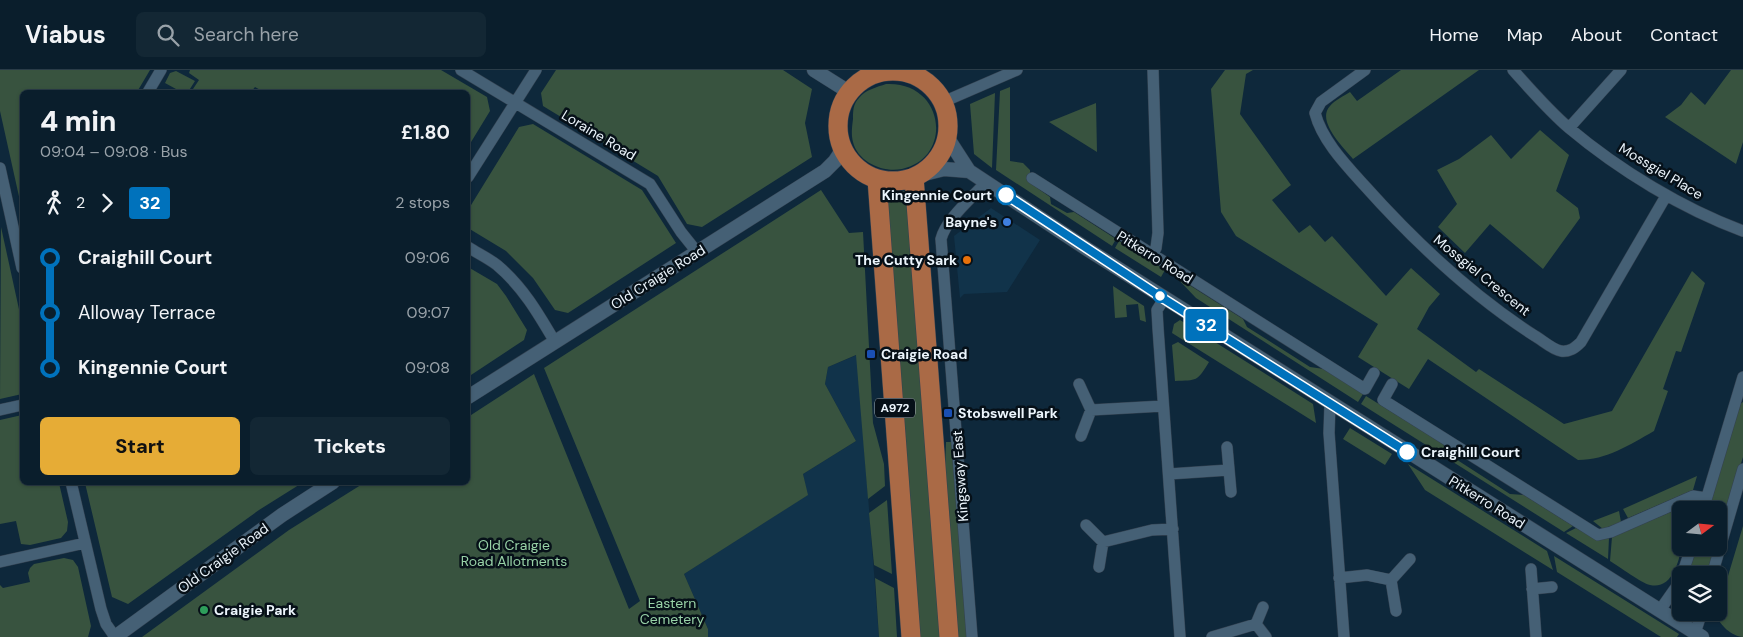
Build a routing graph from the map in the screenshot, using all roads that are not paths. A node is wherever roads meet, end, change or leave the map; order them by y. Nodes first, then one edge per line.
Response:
1 (161, 70) edge
2 (461, 70) edge
3 (536, 70) edge
4 (814, 70) edge
5 (1017, 70) edge
6 (1153, 70) edge
7 (1365, 70) edge
8 (1513, 70) edge
9 (1622, 70) edge
10 (916, 73) edge
11 (858, 81) edge
12 (149, 90) edge
13 (516, 102) junction
14 (943, 102) junction
15 (1569, 128) junction
16 (948, 137) junction
17 (842, 149) junction
18 (0, 168) edge
19 (970, 171) junction
20 (470, 174) edge
21 (917, 176) junction
22 (1032, 178) dead end
23 (878, 179) junction
24 (986, 182) junction
25 (1666, 196) junction
26 (1743, 231) edge
27 (470, 248) edge
28 (697, 252) junction
29 (1152, 255) junction
30 (20, 259) edge
31 (1164, 299) junction
32 (554, 342) junction
33 (1374, 373) dead end
34 (1743, 377) edge
35 (1079, 384) dead end
36 (1392, 384) dead end
37 (470, 396) edge
38 (1330, 404) junction
39 (20, 405) edge
40 (1163, 406) junction
41 (0, 410) edge
42 (1091, 410) junction
43 (1081, 436) dead end
44 (1228, 447) dead end
45 (1743, 469) edge
46 (1229, 470) junction
47 (1169, 474) junction
48 (72, 485) edge
49 (328, 485) edge
50 (1231, 492) dead end
51 (1706, 498) junction
52 (1705, 501) edge
53 (1086, 525) dead end
54 (1173, 529) junction
55 (85, 542) junction
56 (1103, 542) junction
57 (1410, 559) dead end
58 (0, 562) edge
59 (1715, 566) edge
60 (1099, 567) dead end
61 (1531, 569) dead end
62 (1339, 578) junction
63 (1391, 580) junction
64 (1552, 587) dead end
65 (1532, 588) junction
66 (1672, 593) edge
67 (1263, 607) dead end
68 (1660, 610) junction
69 (1396, 611) dead end
70 (1700, 621) edge
71 (1256, 624) junction
72 (1698, 635) edge
73 (115, 637) edge
74 (911, 637) edge
75 (949, 637) edge
76 (972, 637) edge
77 (1180, 637) edge
78 (1212, 637) edge
79 (1266, 637) edge
80 (1344, 637) edge
81 (1536, 637) edge

1 - 12 street
2 - 13 street, Loraine Road
3 - 13 street
4 - 11 street
5 - 14 street
6 - 29 street
7 - 25 street, Mossgiel Crescent
8 - 15 street, Mossgiel Place
9 - 15 street
10 - 11 highway
10 - 14 highway
11 - 17 highway
13 - 20 street
13 - 28 street, Loraine Road
14 - 16 highway
15 - 25 street, Mossgiel Place
16 - 19 street, Pitkerro Road
16 - 21 highway
17 - 23 highway
17 - 28 street, Old Craigie Road
18 - 30 street
19 - 21 street
19 - 24 street, Pitkerro Road
21 - 23 highway
21 - 75 highway, Kingsway East / A972
22 - 29 street, Pitkerro Road
23 - 74 highway, A972
24 - 31 street, Pitkerro Road
24 - 76 street, Kingsway East
25 - 26 street, Mossgiel Place
27 - 32 street
28 - 32 street, Old Craigie Road
29 - 33 street, Pitkerro Road
31 - 38 street, Pitkerro Road
31 - 40 street
32 - 37 street, Old Craigie Road
34 - 51 street
35 - 42 street
36 - 51 street
38 - 62 street
38 - 68 street, Pitkerro Road
39 - 41 street
40 - 42 street
40 - 47 street
42 - 43 street
44 - 46 street
45 - 59 street
46 - 47 street
46 - 50 street
47 - 54 street
48 - 55 street
49 - 73 street, Old Craigie Road
51 - 52 street
53 - 56 street
54 - 56 street
54 - 77 street
55 - 58 street
55 - 73 street
56 - 60 street
57 - 63 street
61 - 65 street
62 - 63 street
62 - 80 street
63 - 69 street
64 - 65 street
65 - 81 street
66 - 68 street
67 - 71 street
68 - 72 street, Pitkerro Road
70 - 72 street
71 - 78 street
71 - 79 street

